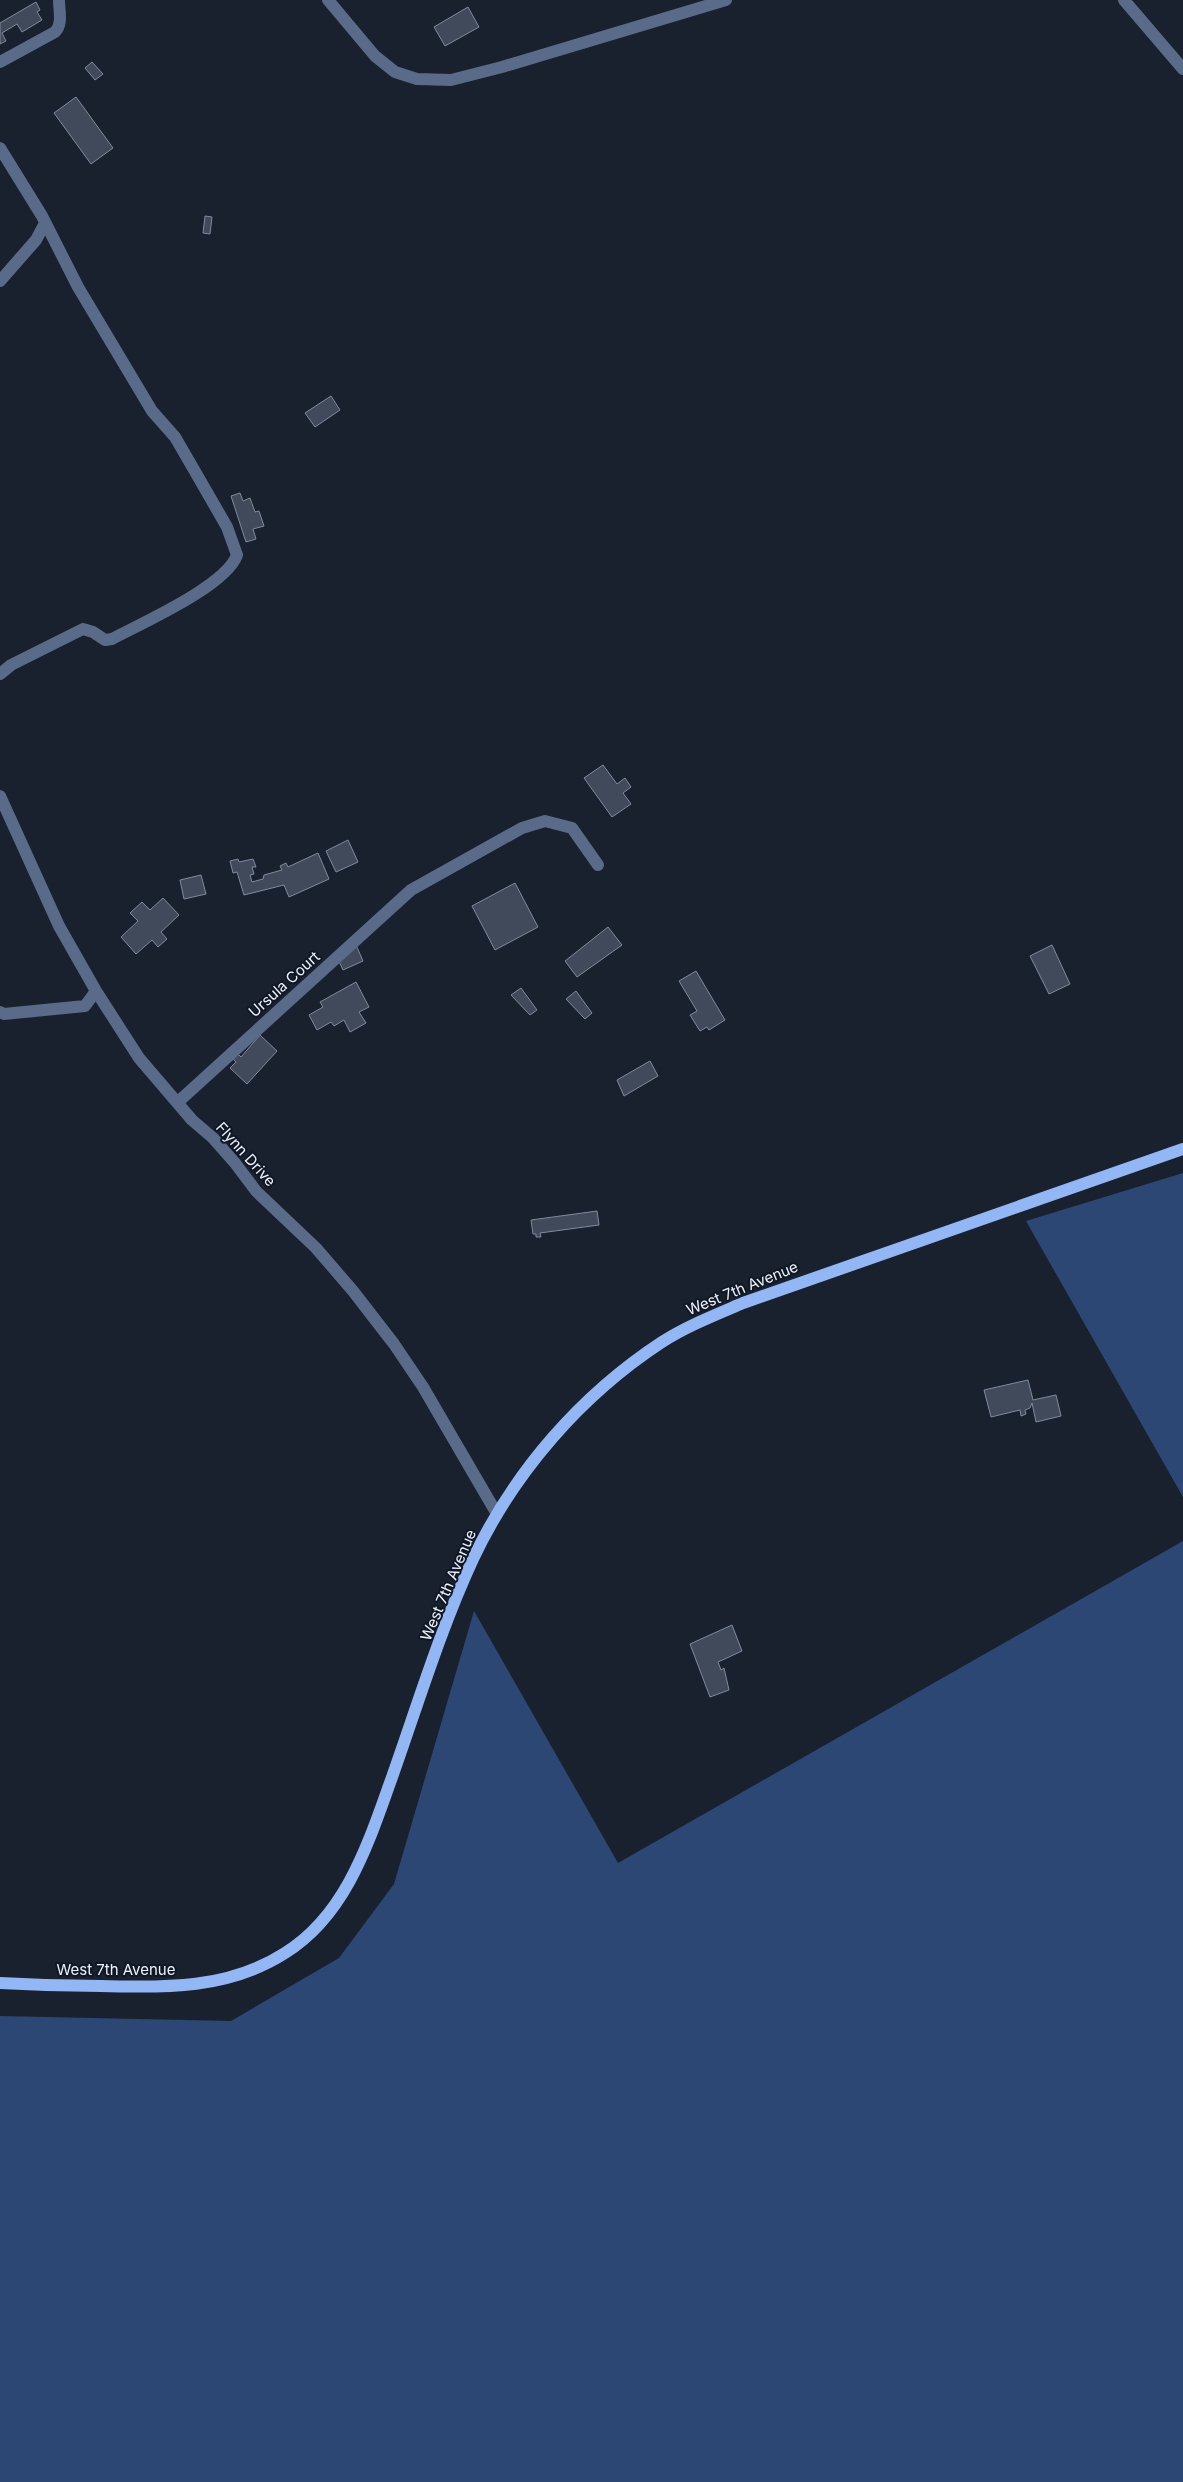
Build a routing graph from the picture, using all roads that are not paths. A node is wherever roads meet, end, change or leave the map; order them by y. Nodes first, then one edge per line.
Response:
1 (59, 0) edge
2 (328, 0) edge
3 (726, 0) edge
4 (1124, 0) edge
5 (0, 62) edge
6 (1183, 69) edge
7 (0, 148) edge
8 (45, 223) junction
9 (0, 281) edge
10 (0, 674) edge
11 (0, 796) edge
12 (598, 865) dead end
13 (96, 991) junction
14 (0, 1012) edge
15 (178, 1102) junction
16 (1183, 1149) edge
17 (497, 1514) junction
18 (0, 1983) edge

1 - 5 street
2 - 3 street
4 - 6 street
7 - 8 street
8 - 9 street
8 - 10 street
11 - 13 street, Flynn Drive
12 - 15 street, Ursula Court
13 - 14 street
13 - 15 street, Flynn Drive
15 - 17 street, Flynn Drive
16 - 17 main road, West 7th Avenue
17 - 18 main road, West 7th Avenue

